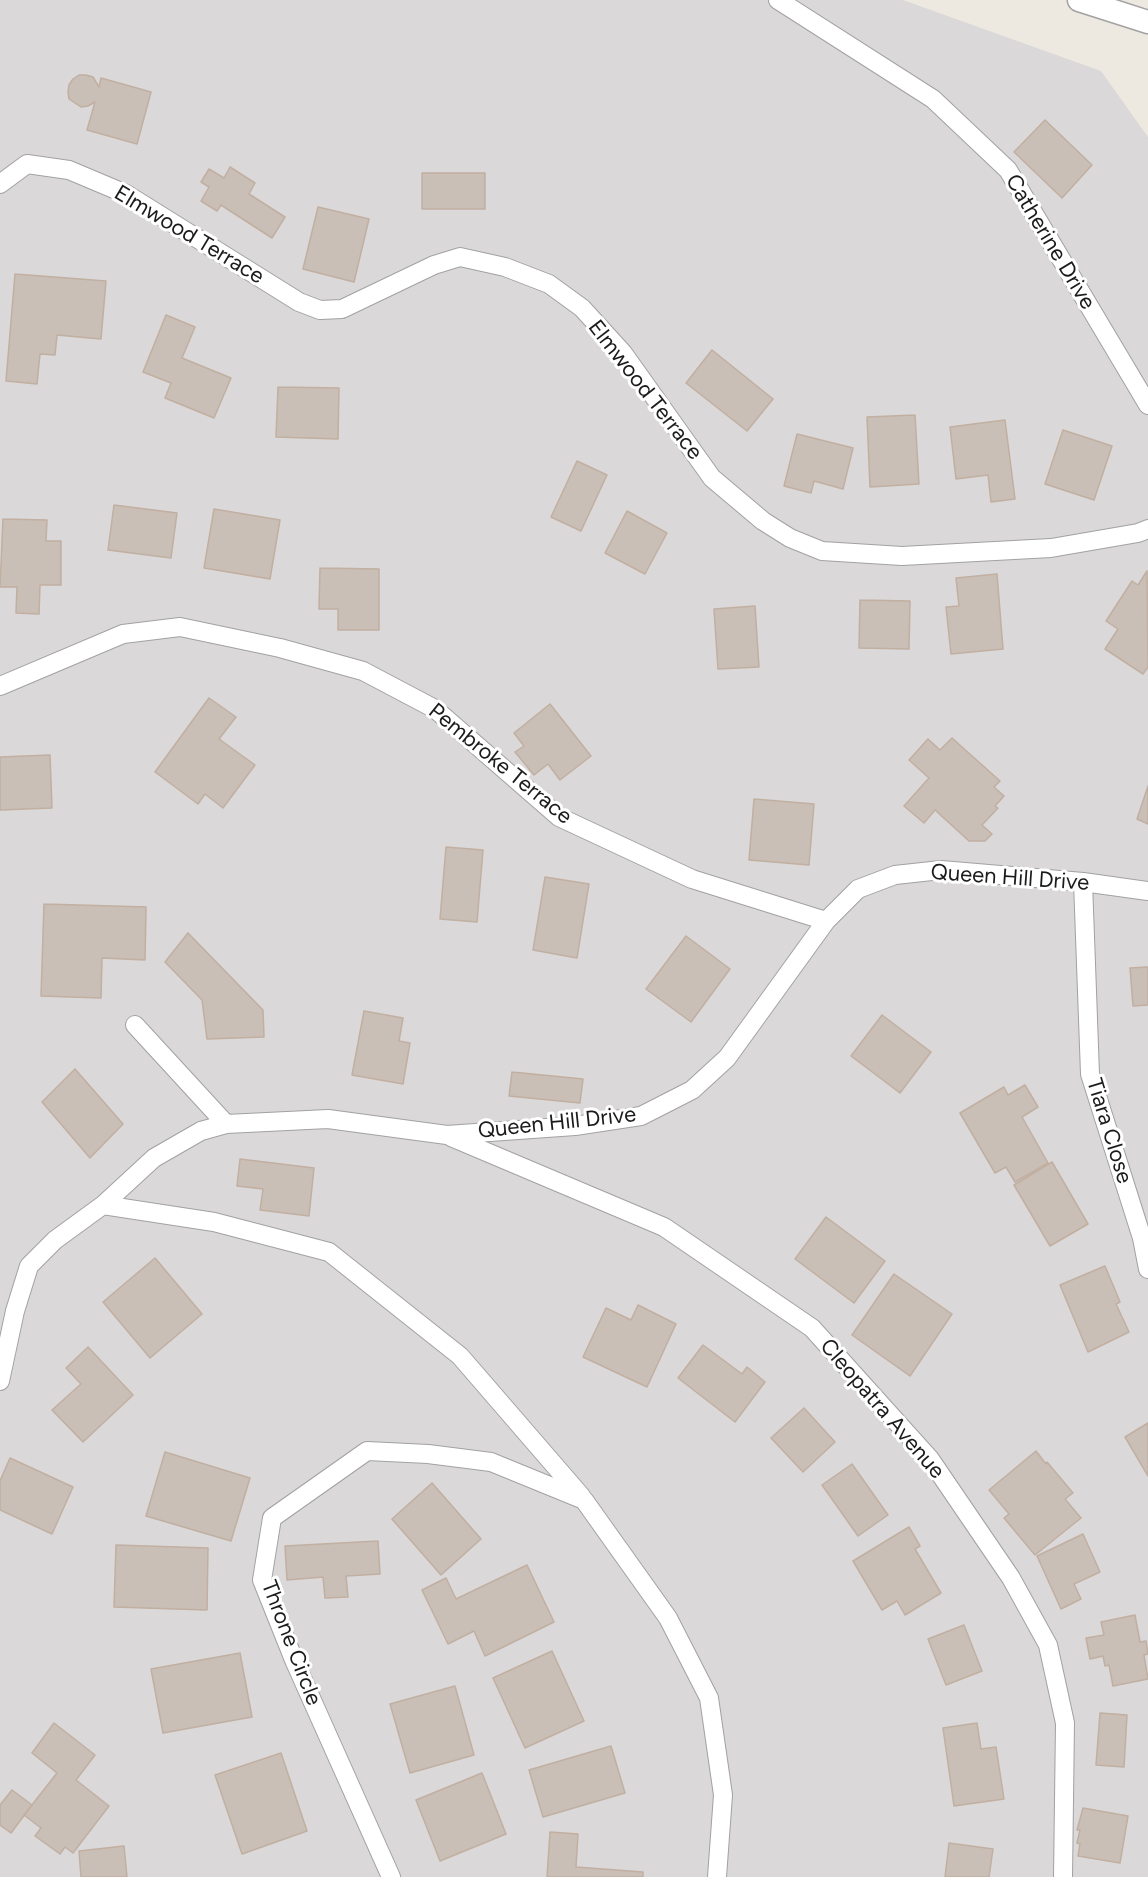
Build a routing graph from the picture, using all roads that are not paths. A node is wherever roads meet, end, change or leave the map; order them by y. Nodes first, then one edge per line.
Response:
1 (778, 0) edge
2 (1079, 0) edge
3 (1148, 22) edge
4 (0, 184) edge
5 (1148, 405) edge
6 (1148, 529) edge
7 (0, 686) edge
8 (1083, 882) junction
9 (1148, 891) edge
10 (826, 921) junction
11 (135, 1025) dead end
12 (226, 1124) junction
13 (447, 1135) junction
14 (103, 1205) junction
15 (1148, 1269) edge
16 (0, 1381) edge
17 (584, 1500) junction
18 (391, 1877) edge
19 (717, 1877) edge
20 (1063, 1877) edge

1 - 5 street, Catherine Drive
2 - 3 street
4 - 6 street, Elmwood Terrace
7 - 10 street, Pembroke Terrace
8 - 9 street, Queen Hill Drive
8 - 10 street, Queen Hill Drive
8 - 15 street, Tiara Close
10 - 13 street, Queen Hill Drive
11 - 12 street
12 - 13 street, Queen Hill Drive
12 - 14 street, Queen Hill Drive
13 - 20 street, Cleopatra Avenue
14 - 16 street, Queen Hill Drive
14 - 17 street
17 - 18 street, Throne Circle
17 - 19 street

